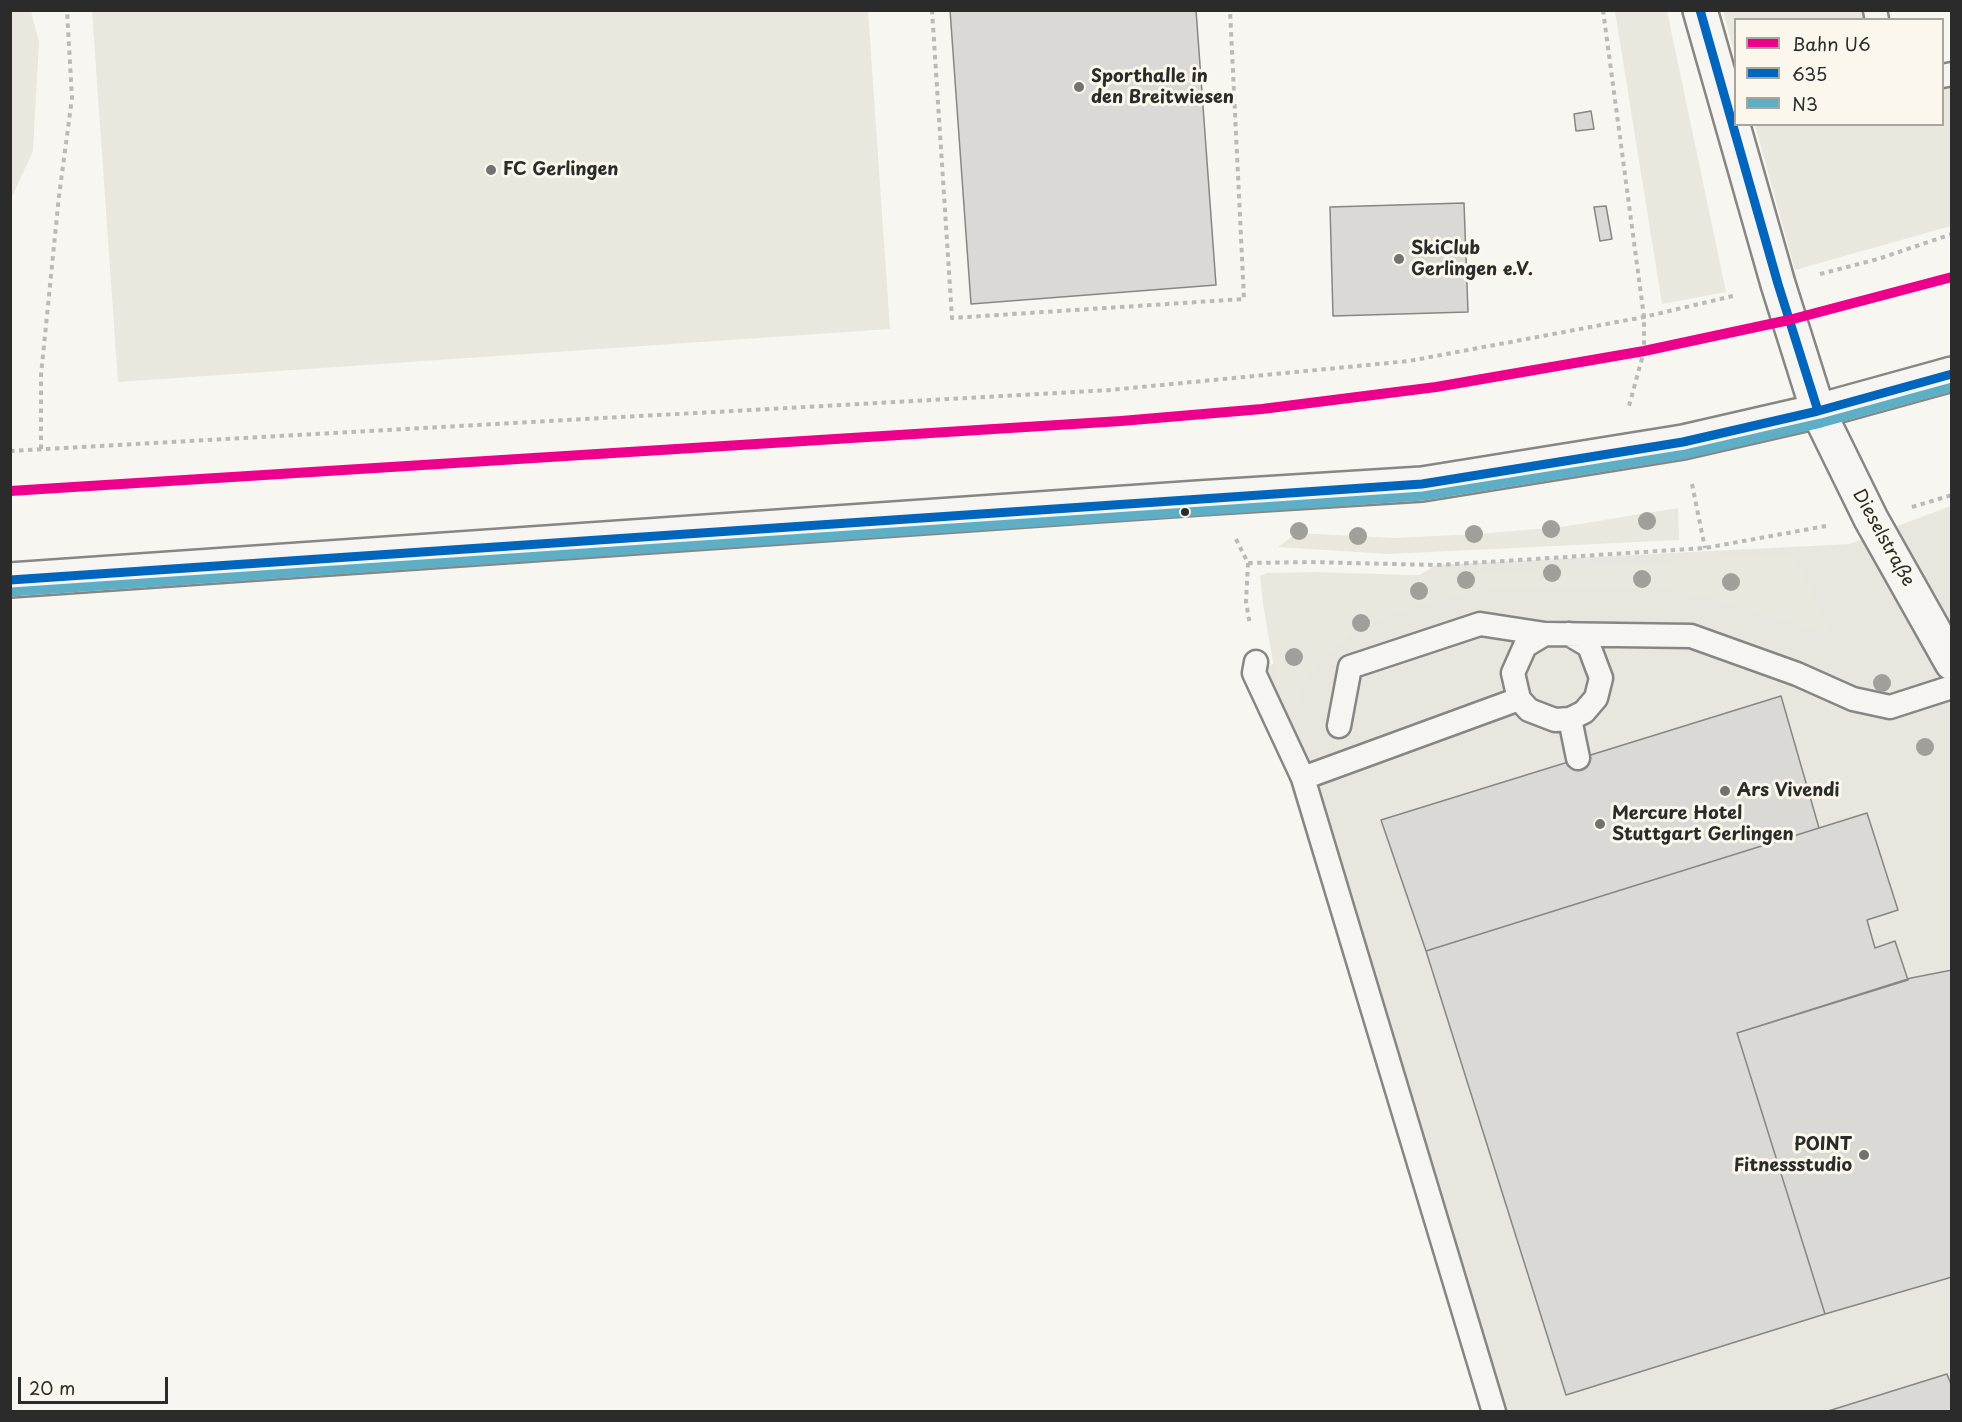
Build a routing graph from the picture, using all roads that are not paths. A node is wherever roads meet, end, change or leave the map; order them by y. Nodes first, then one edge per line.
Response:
1 (1700, 10) edge
2 (1952, 374) edge
3 (1818, 411) junction
4 (10, 580) edge
5 (1545, 634) junction
6 (1569, 634) junction
7 (1256, 662) road end
8 (1952, 663) edge
9 (1952, 687) edge
10 (1519, 699) junction
11 (1570, 719) junction
12 (1339, 726) dead end
13 (1578, 758) dead end
14 (1303, 778) junction
15 (1494, 1412) edge

1 - 3 main road, Dieselstraße
2 - 3 main road
3 - 4 main road
3 - 8 main road, Dieselstraße
5 - 6 lane
5 - 10 lane
5 - 12 lane
6 - 9 lane
6 - 11 lane
7 - 14 lane
10 - 11 lane
10 - 14 lane
11 - 13 lane
14 - 15 lane

